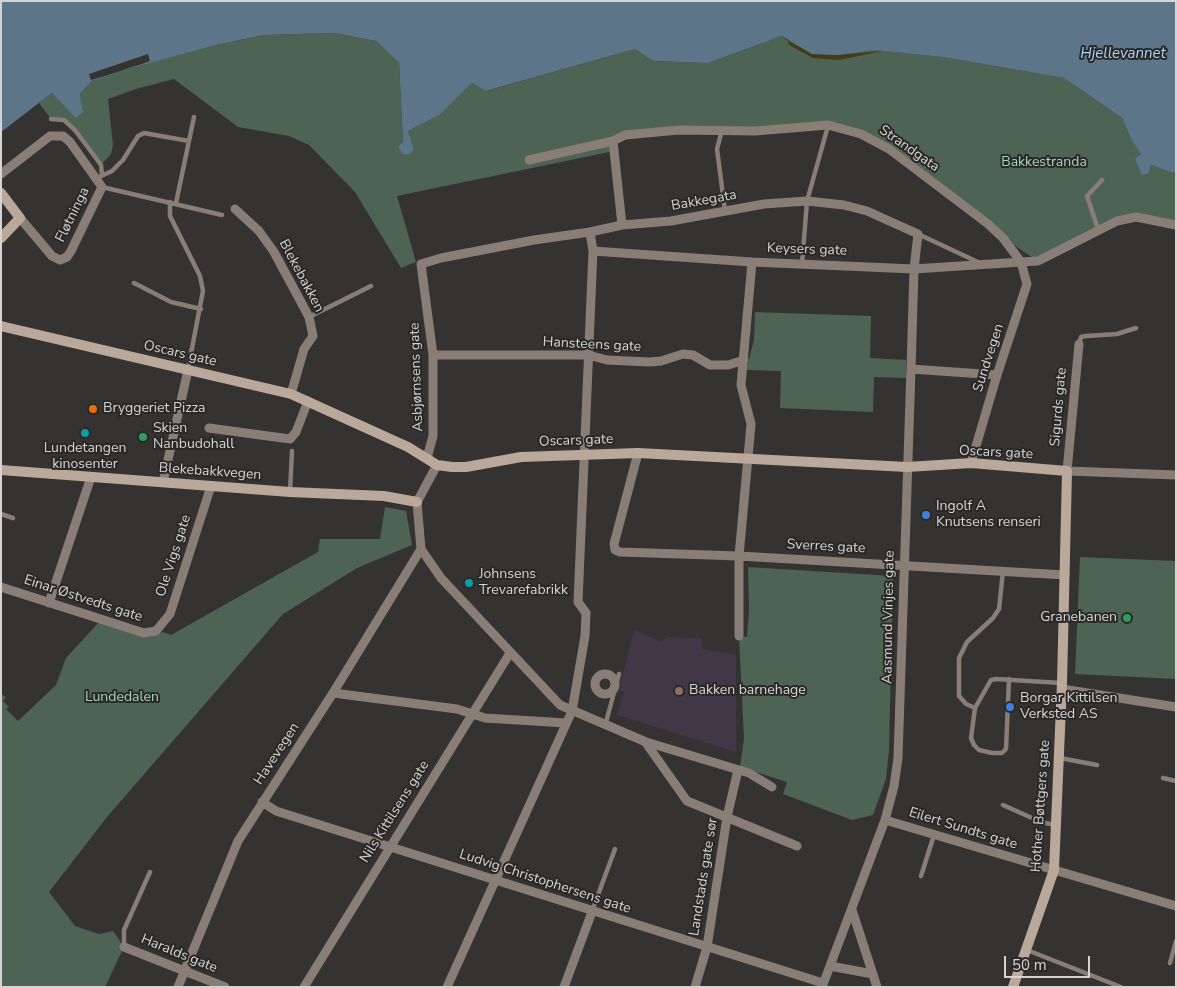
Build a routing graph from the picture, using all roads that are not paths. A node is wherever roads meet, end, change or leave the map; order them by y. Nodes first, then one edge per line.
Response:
1 (194, 117) dead end
2 (51, 119) dead end
3 (828, 124) junction
4 (722, 130) junction
5 (189, 141) junction
6 (613, 142) junction
7 (529, 160) dead end
8 (1, 174) edge
9 (99, 177) junction
10 (1102, 180) dead end
11 (102, 187) junction
12 (1, 193) edge
13 (807, 201) junction
14 (173, 203) junction
15 (235, 209) dead end
16 (725, 212) junction
17 (222, 215) dead end
18 (20, 218) junction
19 (622, 225) junction
20 (1176, 225) edge
21 (1098, 229) junction
22 (590, 232) junction
23 (918, 234) junction
24 (1, 238) edge
25 (593, 251) junction
26 (752, 262) junction
27 (1021, 262) junction
28 (422, 264) joint
29 (802, 264) junction
30 (982, 264) junction
31 (914, 269) junction
32 (134, 283) dead end
33 (371, 286) dead end
34 (201, 308) junction
35 (309, 317) junction
36 (1, 326) edge
37 (1136, 328) dead end
38 (1078, 344) joint
39 (433, 355) junction
40 (588, 355) junction
41 (744, 360) junction
42 (910, 369) junction
43 (188, 370) junction
44 (997, 374) junction
45 (291, 394) junction
46 (308, 401) junction
47 (209, 428) dead end
48 (292, 451) dead end
49 (584, 453) junction
50 (638, 453) junction
51 (426, 458) junction
52 (747, 459) junction
53 (972, 463) junction
54 (437, 465) junction
55 (907, 467) junction
56 (1, 470) edge
57 (1067, 471) junction
58 (1176, 475) edge
59 (91, 477) junction
60 (163, 482) junction
61 (211, 486) junction
62 (290, 492) junction
63 (417, 502) junction
64 (1, 514) edge
65 (13, 518) dead end
66 (420, 549) junction
67 (739, 556) junction
68 (904, 566) junction
69 (1003, 571) junction
70 (1065, 575) junction
71 (1, 588) edge
72 (49, 602) junction
73 (156, 631) joint
74 (739, 636) dead end
75 (510, 653) junction
76 (619, 674) dead end
77 (1009, 680) junction
78 (1062, 686) junction
79 (334, 693) junction
80 (1176, 707) edge
81 (975, 708) junction
82 (572, 712) junction
83 (472, 715) junction
84 (566, 723) junction
85 (604, 726) junction
86 (646, 742) junction
87 (1058, 758) junction
88 (1097, 765) dead end
89 (738, 770) junction
90 (1163, 778) dead end
91 (1176, 781) edge
92 (772, 787) dead end
93 (262, 802) junction
94 (1003, 806) dead end
95 (727, 817) junction
96 (885, 820) junction
97 (1055, 825) junction
98 (934, 835) junction
99 (797, 846) dead end
100 (389, 847) junction
101 (615, 849) dead end
102 (1054, 870) junction
103 (150, 872) dead end
104 (921, 876) dead end
105 (494, 880) junction
106 (1176, 906) edge
107 (852, 910) junction
108 (592, 912) junction
109 (1176, 942) edge
110 (124, 947) joint
111 (707, 947) junction
112 (1027, 950) junction
113 (1170, 963) dead end
114 (830, 966) junction
115 (185, 972) junction
116 (873, 974) junction
117 (822, 985) edge
118 (178, 987) edge
119 (225, 987) edge
120 (304, 987) edge
121 (447, 987) edge
122 (564, 987) edge
123 (695, 987) edge
124 (877, 987) edge
125 (1013, 987) edge
126 (1121, 987) edge

1 - 5 lane
2 - 9 lane, Fløtninga
3 - 4 street, Strandgata
3 - 13 lane
3 - 27 street, Strandgata
4 - 6 street, Strandgata
4 - 16 lane
5 - 9 lane
5 - 14 lane
6 - 7 street
6 - 19 street
8 - 9 street, Fløtninga
9 - 11 street, Fløtninga
10 - 21 lane
11 - 14 lane
11 - 18 street, Fløtninga
12 - 18 street
13 - 16 street, Bakkegata
13 - 23 street, Bakkegata
13 - 29 lane
14 - 17 lane
14 - 34 lane
15 - 35 street, Blekebakken
16 - 19 street, Bakkegata
18 - 24 street
19 - 22 street, Bakkegata
20 - 21 street
21 - 27 street
22 - 25 street
22 - 28 street, Bakkegata
23 - 30 lane, Bakkegata
23 - 31 street, Aasmund Vinjes gate
25 - 26 street, Keysers gate
25 - 40 street
26 - 29 street, Keysers gate
26 - 41 street
27 - 30 street, Keysers gate
27 - 44 street, Sundvegen
28 - 39 street, Asbjørnsens gate
29 - 31 street, Keysers gate
30 - 31 street, Keysers gate
31 - 42 street, Aasmund Vinjes gate
32 - 34 lane
33 - 35 lane
34 - 43 lane
35 - 45 street, Blekebakken
36 - 43 street, Oscars gate
37 - 38 lane
38 - 57 street, Sigurds gate
39 - 40 street, Hansteens gate
39 - 51 street, Asbjørnsens gate
40 - 41 street, Hansteens gate
40 - 49 street
41 - 52 street
42 - 44 street
42 - 55 street, Aasmund Vinjes gate
43 - 45 street, Oscars gate
43 - 60 street
44 - 53 street, Sundvegen
45 - 46 street, Oscars gate
46 - 47 street
46 - 51 street, Oscars gate
48 - 62 lane
49 - 50 street, Oscars gate
49 - 54 street, Oscars gate
49 - 82 street
50 - 52 street, Oscars gate
50 - 67 street, Sverres gate
51 - 54 street, Oscars gate
52 - 55 street, Oscars gate
52 - 67 street
53 - 55 street, Oscars gate
53 - 57 street, Oscars gate
54 - 63 street
55 - 68 street, Aasmund Vinjes gate
56 - 59 street, Blekebakkvegen
57 - 58 street, Oscars gate
57 - 70 street, Hother Bøttgers gate
59 - 60 street, Blekebakkvegen
59 - 72 street
60 - 61 street, Blekebakkvegen
61 - 62 street, Blekebakkvegen
61 - 73 street, Ole Vigs gate
62 - 63 street, Blekebakkvegen
63 - 66 street
64 - 65 lane
66 - 75 street
66 - 79 street, Havevegen
67 - 68 street, Sverres gate
67 - 74 street
68 - 69 street, Sverres gate
68 - 96 street, Aasmund Vinjes gate
69 - 70 street, Sverres gate
69 - 81 lane
70 - 78 street, Hother Bøttgers gate
71 - 72 street, Einar Østvedts gate
72 - 73 street, Einar Østvedts gate
75 - 82 street
75 - 83 street, Nils Kittilsens gate
76 - 85 lane
77 - 78 lane
77 - 81 lane
77 - 81 lane
78 - 80 street
78 - 87 street, Hother Bøttgers gate
79 - 83 street
79 - 93 street, Havevegen
82 - 84 street
82 - 85 street
83 - 84 street
83 - 100 street, Nils Kittilsens gate
84 - 105 street
85 - 86 street
86 - 89 street
86 - 95 street
87 - 88 lane
87 - 97 street, Hother Bøttgers gate
89 - 92 street
89 - 95 street, Landstads gate sør
90 - 91 lane
93 - 100 street, Ludvig Christophersens gate
93 - 115 street, Havevegen
94 - 97 lane
95 - 99 street
95 - 111 street, Landstads gate sør
96 - 98 street, Eilert Sundts gate
96 - 107 street, Aasmund Vinjes gate
97 - 102 street, Hother Bøttgers gate
98 - 102 street, Eilert Sundts gate
98 - 104 lane
100 - 105 street, Ludvig Christophersens gate
100 - 120 street, Nils Kittilsens gate
101 - 108 lane
102 - 106 street, Eilert Sundts gate
102 - 112 street, Hother Bøttgers gate
103 - 110 lane
105 - 108 street, Ludvig Christophersens gate
105 - 121 street
107 - 114 street, Aasmund Vinjes gate
107 - 116 street
108 - 111 street, Ludvig Christophersens gate
108 - 122 street
109 - 113 lane
110 - 115 street, Haralds gate
111 - 117 street, Ludvig Christophersens gate
111 - 123 street, Landstads gate sør
112 - 125 street, Hother Bøttgers gate
112 - 126 lane
114 - 116 street
114 - 117 street, Aasmund Vinjes gate
115 - 118 street, Havevegen
115 - 119 street, Haralds gate
116 - 124 street

